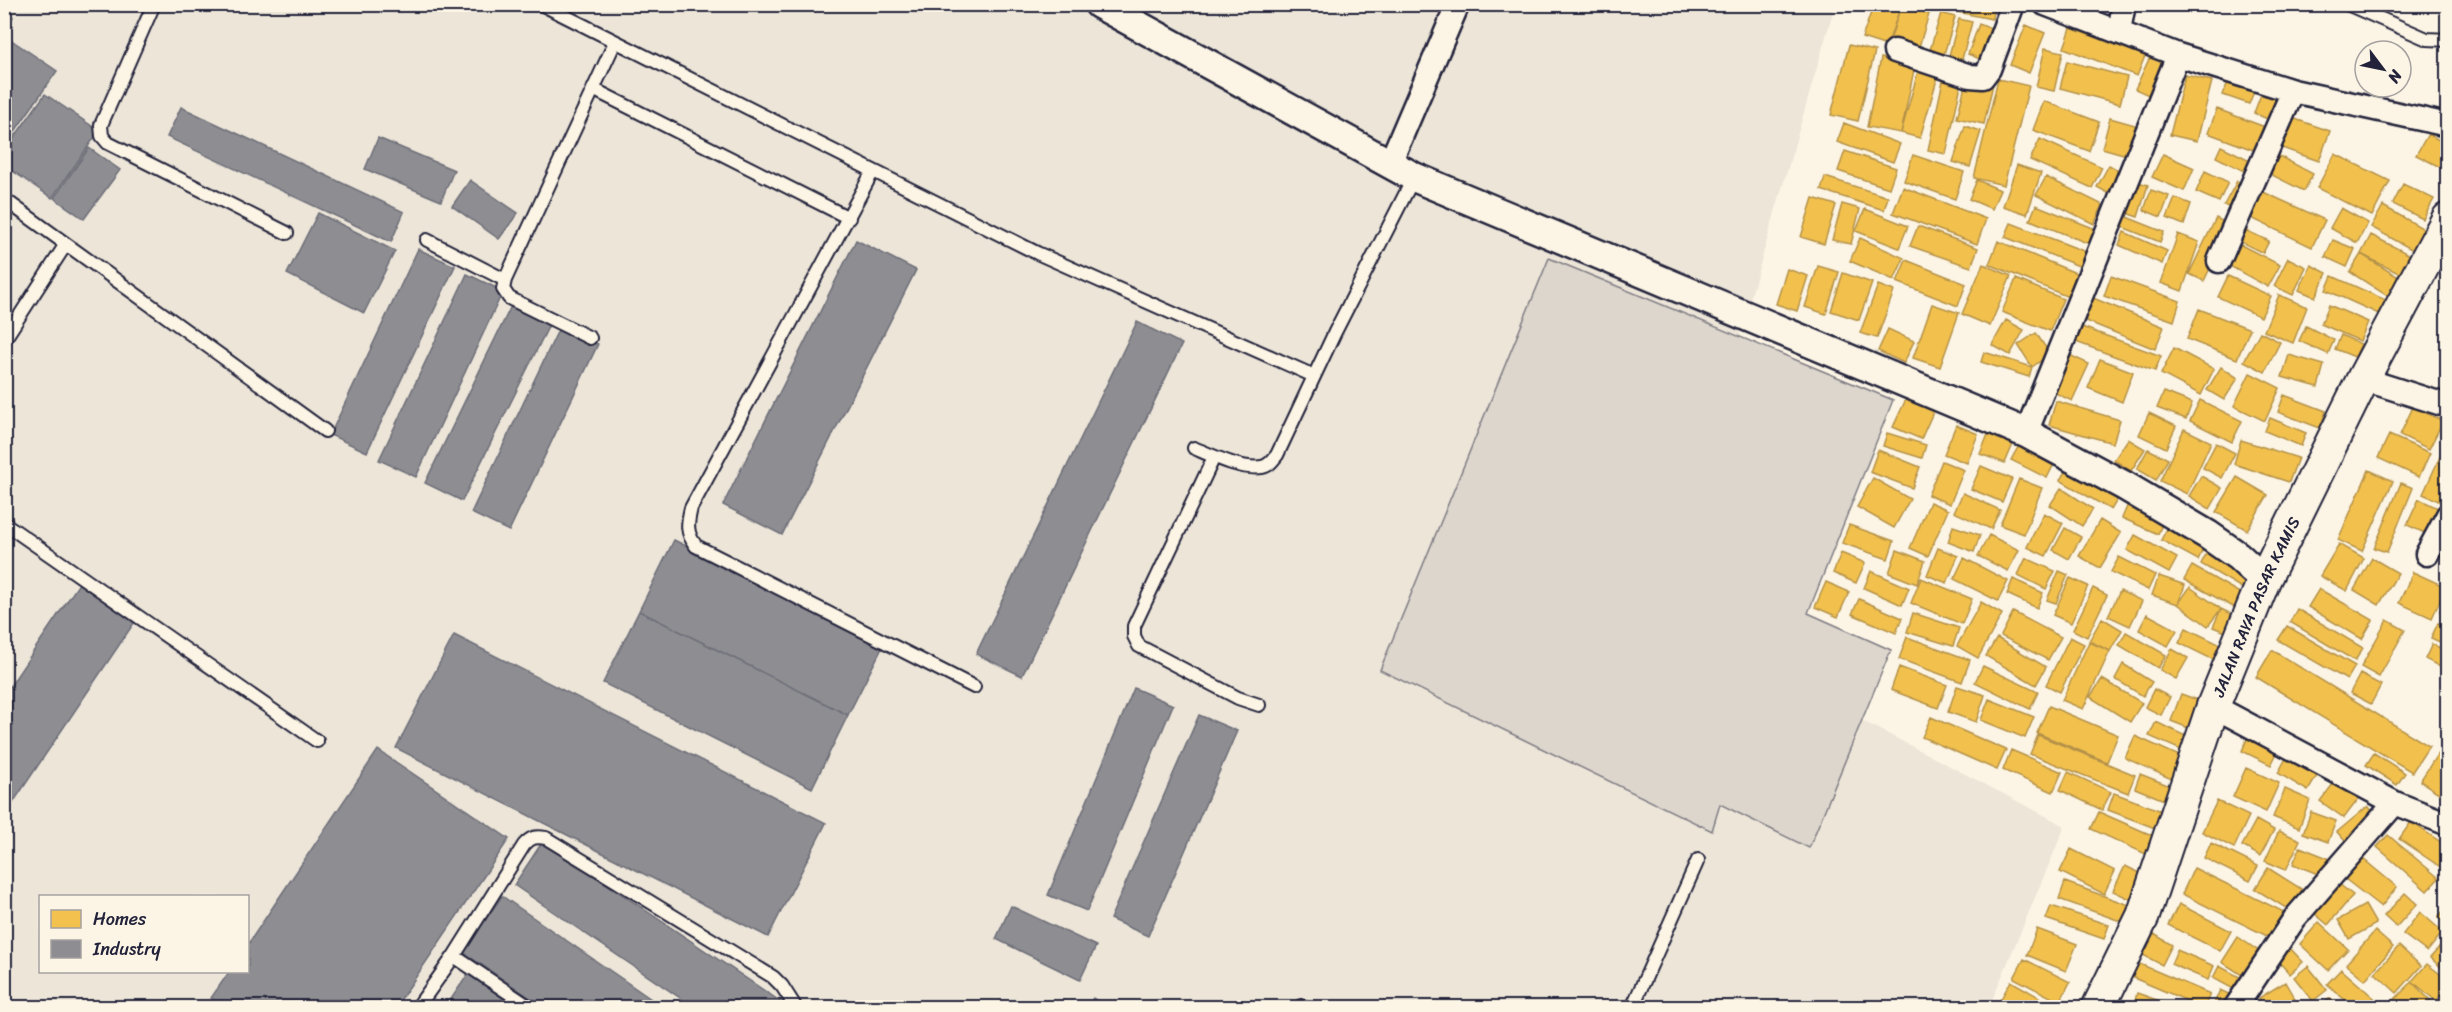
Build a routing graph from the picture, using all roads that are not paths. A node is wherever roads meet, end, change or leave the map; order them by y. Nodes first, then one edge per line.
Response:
1 (154, 4) edge
2 (541, 4) edge
3 (1099, 4) edge
4 (1458, 4) edge
5 (2013, 4) edge
6 (2045, 4) edge
7 (2124, 4) edge
8 (2347, 4) edge
9 (2119, 31) junction
10 (2448, 40) edge
11 (615, 42) junction
12 (1894, 51) dead end
13 (2178, 55) junction
14 (593, 89) junction
15 (2293, 91) junction
16 (2448, 125) edge
17 (1402, 170) junction
18 (873, 171) junction
19 (4, 199) edge
20 (849, 218) junction
21 (2448, 219) edge
22 (287, 233) dead end
23 (427, 240) dead end
24 (66, 244) junction
25 (2219, 261) dead end
26 (505, 280) junction
27 (590, 338) dead end
28 (4, 340) edge
29 (1314, 376) junction
30 (2363, 379) junction
31 (2448, 406) edge
32 (325, 431) dead end
33 (2026, 433) junction
34 (1194, 448) dead end
35 (1214, 457) junction
36 (4, 523) edge
37 (2446, 523) edge
38 (2427, 554) dead end
39 (2264, 580) junction
40 (974, 687) dead end
41 (1259, 705) dead end
42 (2213, 706) junction
43 (317, 741) dead end
44 (2396, 802) junction
45 (2448, 824) edge
46 (1698, 860) dead end
47 (454, 956) junction
48 (417, 1008) edge
49 (531, 1008) edge
50 (796, 1008) edge
51 (1632, 1008) edge
52 (2098, 1008) edge
53 (2235, 1008) edge

1 - 22 lane
2 - 11 lane
3 - 17 street
4 - 17 street
5 - 12 street
6 - 9 street
7 - 9 street
8 - 10 lane
9 - 13 street
11 - 14 lane
11 - 18 lane
13 - 15 street
13 - 33 street
14 - 20 lane
14 - 26 lane
15 - 16 street
15 - 25 street
17 - 29 lane
17 - 33 street
18 - 20 lane
18 - 29 lane
19 - 24 lane
20 - 40 lane
21 - 30 main road, JALAN RAYA PASAR KAMIS
23 - 26 lane
24 - 28 lane
24 - 32 lane
26 - 27 lane
29 - 35 lane
30 - 31 street
30 - 39 main road, JALAN RAYA PASAR KAMIS
33 - 39 street
34 - 35 lane
35 - 41 lane
36 - 43 lane
37 - 38 street
39 - 42 main road, JALAN RAYA PASAR KAMIS
42 - 44 street
42 - 52 main road, JALAN RAYA PASAR KAMIS
44 - 45 street
44 - 53 street
46 - 51 lane
47 - 48 lane
47 - 49 lane
47 - 50 lane

